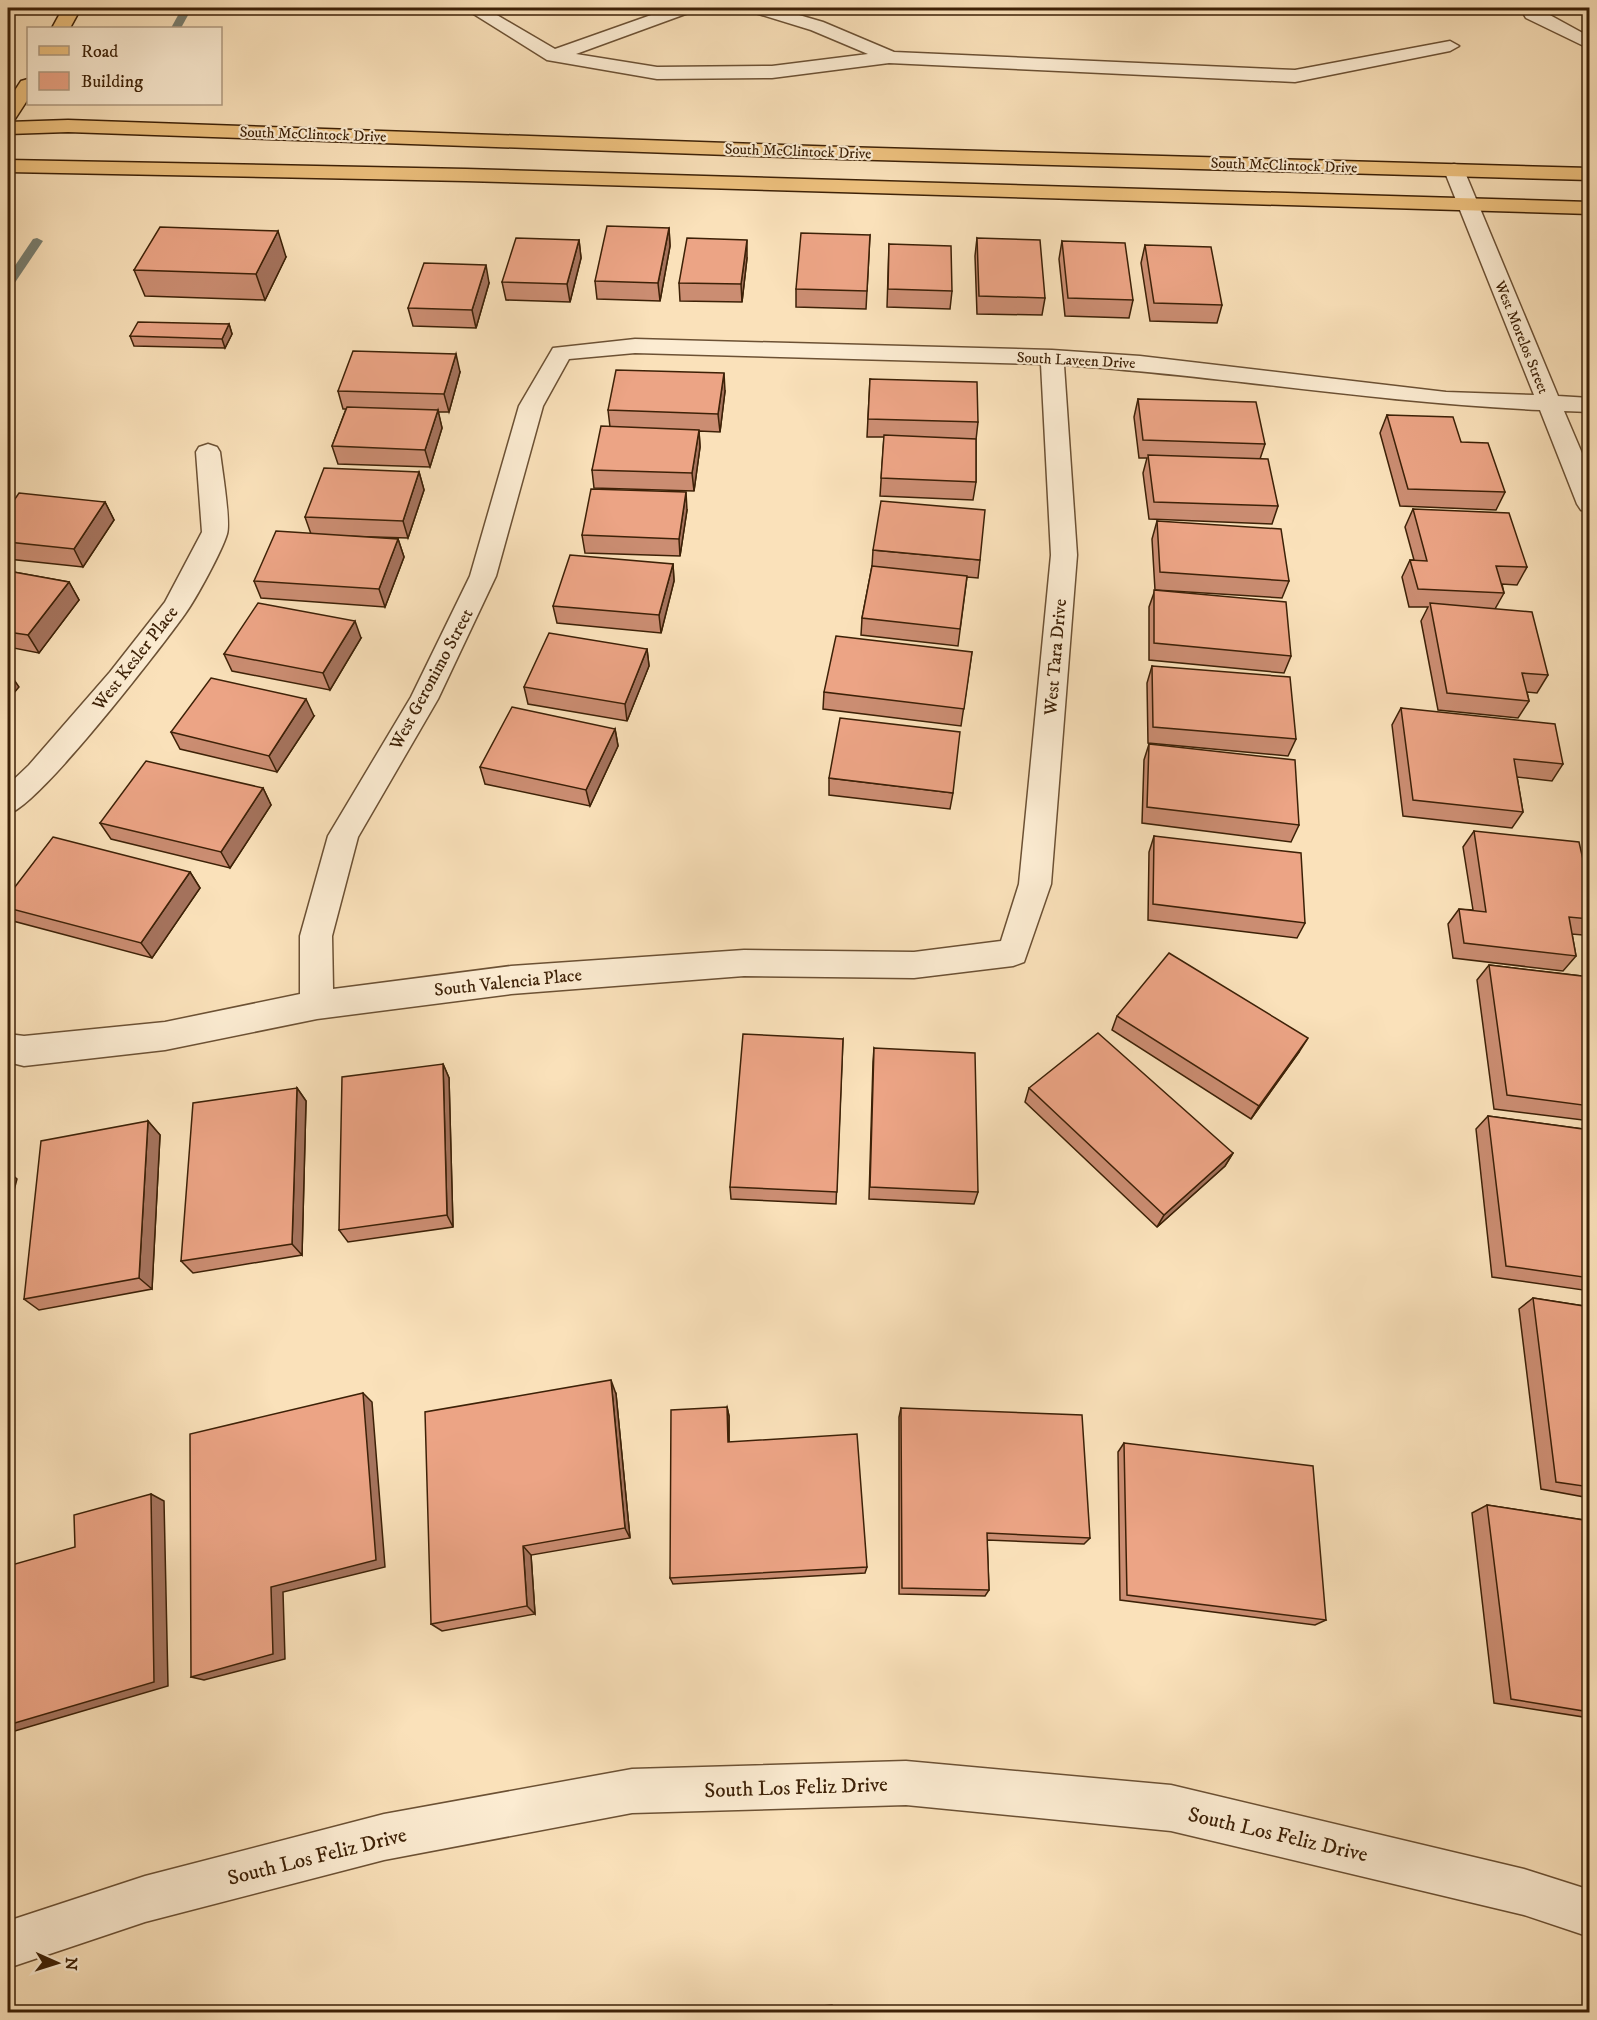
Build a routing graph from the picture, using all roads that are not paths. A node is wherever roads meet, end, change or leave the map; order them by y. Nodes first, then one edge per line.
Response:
1 (72, 8) edge
2 (473, 8) edge
3 (685, 8) edge
4 (758, 8) edge
5 (1530, 11) edge
6 (62, 27) edge
7 (1590, 44) edge
8 (1449, 46) dead end
9 (553, 56) junction
10 (889, 57) junction
11 (27, 87) edge
12 (8, 115) edge
13 (8, 128) edge
14 (8, 166) edge
15 (1454, 170) junction
16 (1590, 174) edge
17 (1469, 204) junction
18 (1590, 208) edge
19 (561, 353) joint
20 (1052, 357) junction
21 (1550, 404) junction
22 (1590, 405) edge
23 (208, 452) dead end
24 (1590, 504) edge
25 (8, 803) edge
26 (1013, 953) joint
27 (317, 1005) junction
28 (8, 1048) edge
29 (1590, 1914) edge
30 (8, 1945) edge

1 - 6 main road
2 - 9 street
3 - 9 street
4 - 10 street
5 - 7 street
8 - 10 street
9 - 10 street
11 - 12 main road
13 - 15 main road, South McClintock Drive
14 - 17 main road, South McClintock Drive
15 - 16 main road, South McClintock Drive
15 - 17 street, West Morelos Street
17 - 18 main road, South McClintock Drive
17 - 21 street, West Morelos Street
19 - 20 street, South Laveen Drive
19 - 27 street, West Geronimo Street
20 - 21 street, South Laveen Drive
20 - 26 street, West Tara Drive
21 - 22 street, South Laveen Drive
21 - 24 street, West Morelos Street
23 - 25 street, West Kesler Place
26 - 27 street, South Valencia Place
27 - 28 street, South Valencia Place
29 - 30 street, South Los Feliz Drive

